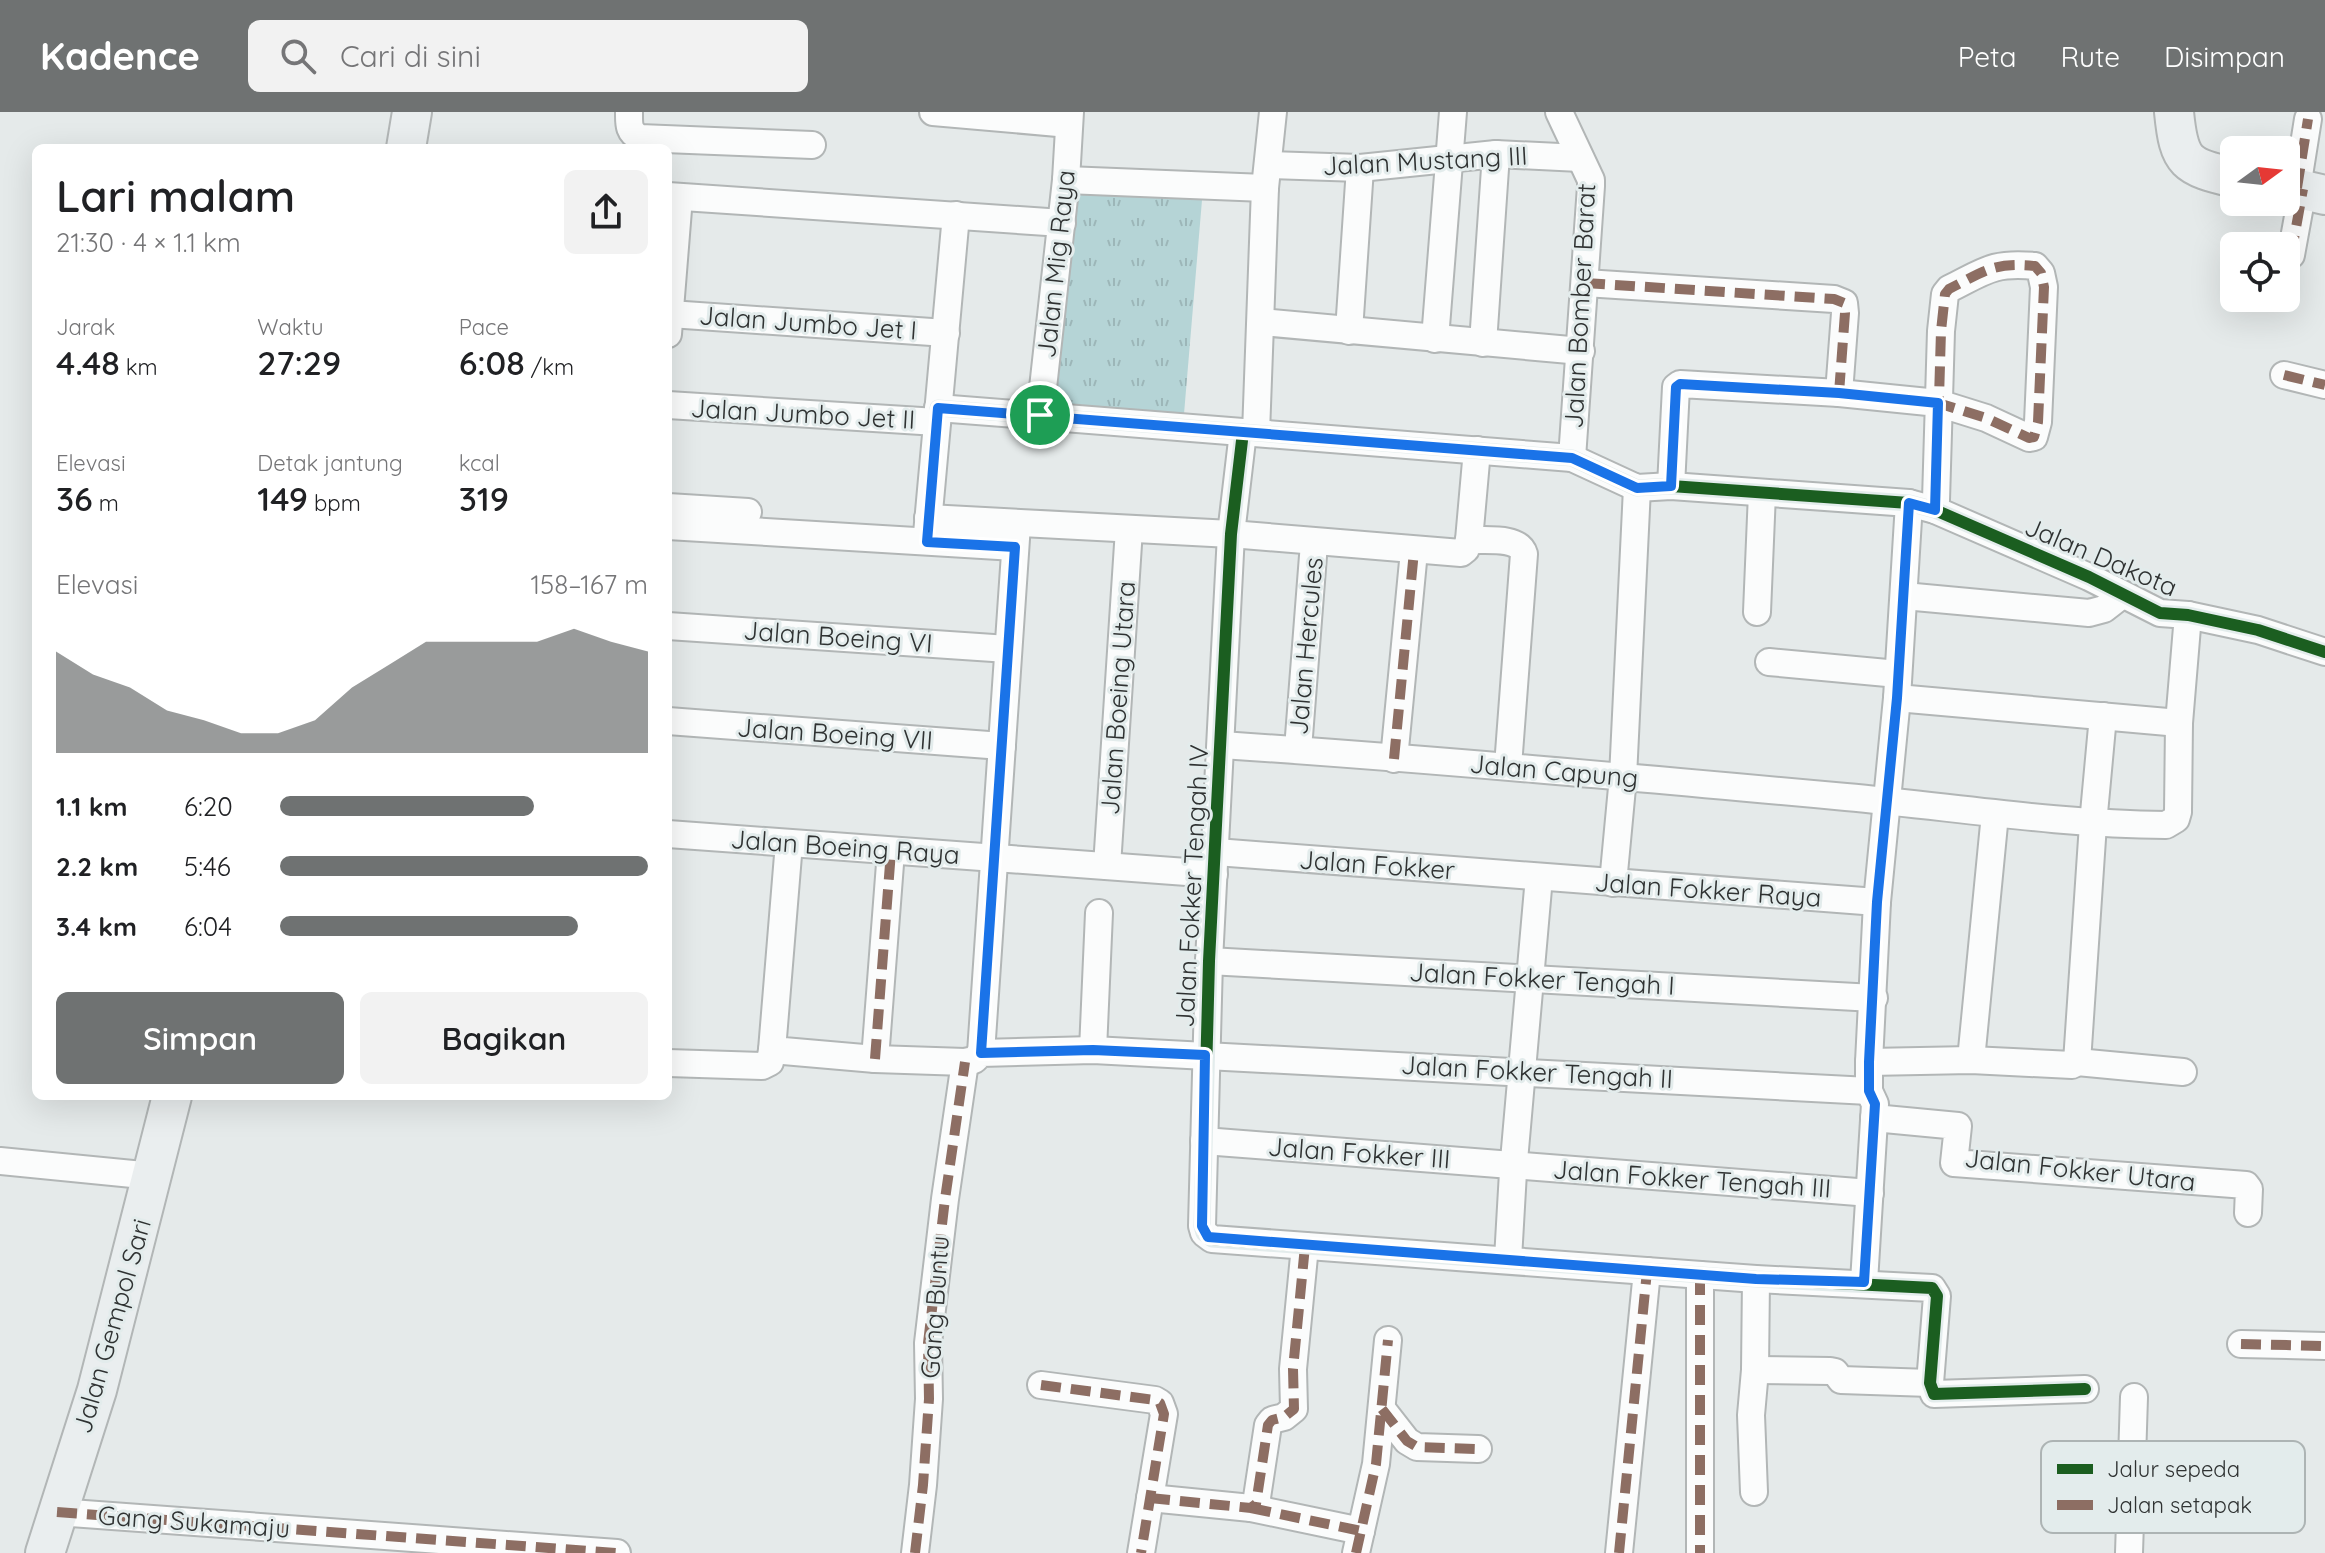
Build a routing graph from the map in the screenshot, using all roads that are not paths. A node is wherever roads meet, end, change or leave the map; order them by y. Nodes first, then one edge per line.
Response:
1 (412, 112) edge
2 (629, 112) edge
3 (933, 112) edge
4 (1273, 112) edge
5 (1453, 112) edge
6 (1559, 112) edge
7 (2174, 112) edge
8 (1070, 118) edge
9 (2308, 119) dead end
10 (407, 144) edge
11 (812, 145) dead end
12 (1496, 154) junction
13 (1580, 158) junction
14 (1449, 160) junction
15 (1360, 168) junction
16 (2220, 174) edge
17 (1267, 176) junction
18 (1066, 180) junction
19 (2302, 196) edge
20 (673, 205) edge
21 (1062, 223) junction
22 (955, 224) junction
23 (2295, 232) edge
24 (672, 235) edge
25 (1585, 283) junction
26 (1261, 322) junction
27 (672, 324) edge
28 (1349, 331) junction
29 (946, 333) junction
30 (1435, 339) junction
31 (1483, 343) junction
32 (1581, 351) junction
33 (2284, 375) dead end
34 (2325, 385) edge
35 (1839, 393) junction
36 (1938, 403) junction
37 (672, 405) edge
38 (938, 415) junction
39 (1040, 415) junction
40 (1250, 433) junction
41 (1477, 450) junction
42 (1572, 458) junction
43 (1671, 486) junction
44 (1637, 488) junction
45 (1762, 493) junction
46 (1909, 503) junction
47 (672, 507) edge
48 (1935, 510) junction
49 (672, 526) edge
50 (927, 528) junction
51 (1122, 528) junction
52 (1231, 534) junction
53 (1016, 536) junction
54 (1469, 540) junction
55 (1314, 543) junction
56 (1414, 551) junction
57 (2122, 595) junction
58 (1904, 596) junction
59 (1757, 612) dead end
60 (2188, 615) junction
61 (672, 626) edge
62 (1008, 649) junction
63 (2325, 652) edge
64 (1769, 662) dead end
65 (1898, 686) junction
66 (2103, 716) junction
67 (672, 721) edge
68 (2179, 723) junction
69 (1222, 745) junction
70 (1002, 746) junction
71 (1298, 749) junction
72 (1394, 759) junction
73 (1508, 766) junction
74 (1623, 777) junction
75 (1886, 801) junction
76 (1995, 814) junction
77 (2093, 824) junction
78 (672, 834) edge
79 (789, 843) junction
80 (891, 851) junction
81 (993, 858) junction
82 (1215, 863) junction
83 (1101, 866) junction
84 (1539, 877) junction
85 (1613, 883) junction
86 (1877, 902) junction
87 (1099, 913) dead end
88 (1209, 961) junction
89 (1530, 979) junction
90 (1874, 998) junction
91 (772, 1050) junction
92 (1093, 1050) junction
93 (1205, 1055) junction
94 (973, 1058) junction
95 (875, 1059) junction
96 (1971, 1060) junction
97 (1869, 1062) junction
98 (672, 1063) edge
99 (2075, 1064) junction
100 (1522, 1071) junction
101 (2183, 1072) dead end
102 (1869, 1091) junction
103 (171, 1100) edge
104 (1874, 1118) junction
105 (1204, 1141) junction
106 (0, 1161) edge
107 (1514, 1165) junction
108 (0, 1177) edge
109 (151, 1184) junction
110 (1870, 1193) junction
111 (2248, 1213) dead end
112 (1305, 1246) junction
113 (1508, 1259) junction
114 (1647, 1271) junction
115 (1700, 1275) junction
116 (1756, 1279) junction
117 (1864, 1282) junction
118 (1388, 1340) dead end
119 (2241, 1344) dead end
120 (2325, 1346) edge
121 (1755, 1370) junction
122 (1930, 1383) junction
123 (1041, 1385) dead end
124 (2085, 1389) dead end
125 (2134, 1397) dead end
126 (1382, 1409) junction
127 (2133, 1441) edge
128 (1478, 1449) dead end
129 (1754, 1492) dead end
130 (1150, 1498) junction
131 (1251, 1508) junction
132 (57, 1512) junction
133 (2130, 1533) edge
134 (1358, 1542) edge
135 (45, 1553) edge
136 (617, 1553) edge
137 (915, 1553) edge
138 (1141, 1553) edge
139 (1619, 1553) edge
140 (1700, 1553) edge
141 (2129, 1553) edge

1 - 10 street
2 - 11 street
3 - 8 street
4 - 17 street, Jalan Fokker Tengah IV
5 - 14 street
6 - 13 street, Jalan Bomber Barat
7 - 16 street
8 - 18 street, Jalan Mig Raya
9 - 19 street
12 - 13 street, Jalan Mustang III
12 - 14 street, Jalan Mustang III
12 - 31 street
13 - 25 street, Jalan Bomber Barat
14 - 15 street, Jalan Mustang III
14 - 30 street
15 - 17 street, Jalan Mustang III
15 - 28 street
17 - 18 street, Jalan Mustang III
17 - 26 street, Jalan Fokker Tengah IV
18 - 21 street, Jalan Mig Raya
19 - 23 street
20 - 22 street
20 - 24 street
21 - 22 street
21 - 39 street, Jalan Mig Raya
22 - 29 street
25 - 32 street, Jalan Bomber Barat
25 - 35 street
26 - 28 street
26 - 40 street, Jalan Fokker Tengah IV
27 - 29 street, Jalan Jumbo Jet I
28 - 30 street
29 - 38 street
30 - 31 street
31 - 32 street
32 - 42 street, Jalan Bomber Barat
33 - 34 street
35 - 36 street
35 - 43 street
36 - 36 street
36 - 48 street
37 - 38 street, Jalan Jumbo Jet II
38 - 39 street, Jalan Jumbo Jet II
38 - 50 street
39 - 40 street, Jalan Jumbo Jet II
40 - 41 street, Jalan Jumbo Jet II
40 - 52 street, Jalan Fokker Tengah IV
41 - 42 street, Jalan Jumbo Jet II
41 - 54 street
42 - 44 street, Jalan Jumbo Jet II
43 - 44 street, Jalan Dakota
43 - 45 street, Jalan Dakota
44 - 74 street
45 - 46 street, Jalan Dakota
45 - 59 street
46 - 48 street, Jalan Dakota
46 - 58 street
47 - 50 street
48 - 57 street, Jalan Dakota
49 - 50 street
50 - 53 street
51 - 52 street
51 - 53 street
51 - 83 street, Jalan Boeing Utara
52 - 55 street
52 - 69 street, Jalan Fokker Tengah IV
53 - 62 street, Gang Buntu
54 - 56 street
54 - 73 street
55 - 56 street
55 - 71 street, Jalan Hercules
56 - 72 street
57 - 58 street
57 - 60 street, Jalan Dakota
58 - 65 street
60 - 63 street, Jalan Dakota
60 - 68 street
61 - 62 street, Jalan Boeing VI
62 - 70 street, Gang Buntu
64 - 65 street
65 - 66 street
65 - 75 street
66 - 68 street
66 - 77 street
67 - 70 street, Jalan Boeing VII
68 - 77 street, Jalan Capung
69 - 71 street, Jalan Capung
69 - 82 street, Jalan Fokker Tengah IV
70 - 81 street, Gang Buntu
71 - 72 street, Jalan Capung
72 - 73 street, Jalan Capung
73 - 74 street, Jalan Capung
74 - 75 street, Jalan Capung
74 - 85 street
75 - 76 street, Jalan Capung
75 - 86 street
76 - 77 street, Jalan Capung
76 - 96 street
77 - 99 street
78 - 79 street, Jalan Boeing Raya
79 - 80 street, Jalan Boeing Raya
79 - 91 street
80 - 81 street, Jalan Boeing Raya
80 - 95 street
81 - 83 street, Jalan Boeing Raya
81 - 94 street, Gang Buntu
82 - 83 street, Jalan Boeing Raya
82 - 84 street, Jalan Fokker
82 - 88 street, Jalan Fokker Tengah IV
84 - 85 street, Jalan Fokker Raya
84 - 89 street
85 - 86 street, Jalan Fokker Raya
86 - 90 street
87 - 92 street
88 - 89 street, Jalan Fokker Tengah I
88 - 93 street, Jalan Fokker Tengah IV
89 - 90 street, Jalan Fokker Tengah I
89 - 100 street
90 - 97 street
91 - 95 street, Jalan Fokker Tengah II
91 - 98 street
92 - 93 street, Jalan Fokker Tengah II
92 - 94 street, Jalan Fokker Tengah II
93 - 100 street, Jalan Fokker Tengah II
93 - 105 street, Jalan Fokker Tengah IV
94 - 95 street, Jalan Fokker Tengah II
94 - 137 street, Gang Buntu
96 - 97 street
96 - 99 street
97 - 102 street
99 - 101 street
100 - 102 street, Jalan Fokker Tengah II
100 - 107 street
102 - 104 street
103 - 109 street, Jalan Gempol Sari
104 - 110 street
104 - 111 street, Jalan Fokker Utara
105 - 107 street, Jalan Fokker III
105 - 112 street, Jalan Fokker Tengah IV
106 - 109 street
107 - 110 street, Jalan Fokker Tengah III
107 - 113 street
108 - 109 street
109 - 132 street, Jalan Gempol Sari
110 - 117 street
112 - 113 street, Jalan Fokker Tengah IV
112 - 131 street
113 - 114 street, Jalan Fokker Tengah IV
114 - 115 street, Jalan Fokker Tengah IV
114 - 139 street
115 - 116 street, Jalan Fokker Tengah IV
115 - 140 street
116 - 117 street, Jalan Fokker Tengah IV
116 - 121 street
117 - 122 street, Jalan Fokker Tengah IV
118 - 126 street
119 - 120 street
121 - 122 street
121 - 129 street
122 - 124 street
123 - 130 street
125 - 127 street
126 - 128 street
126 - 134 street
130 - 131 street
130 - 138 street
131 - 134 street
132 - 135 street, Jalan Gempol Sari
132 - 136 street, Gang Sukamaju
133 - 141 street

